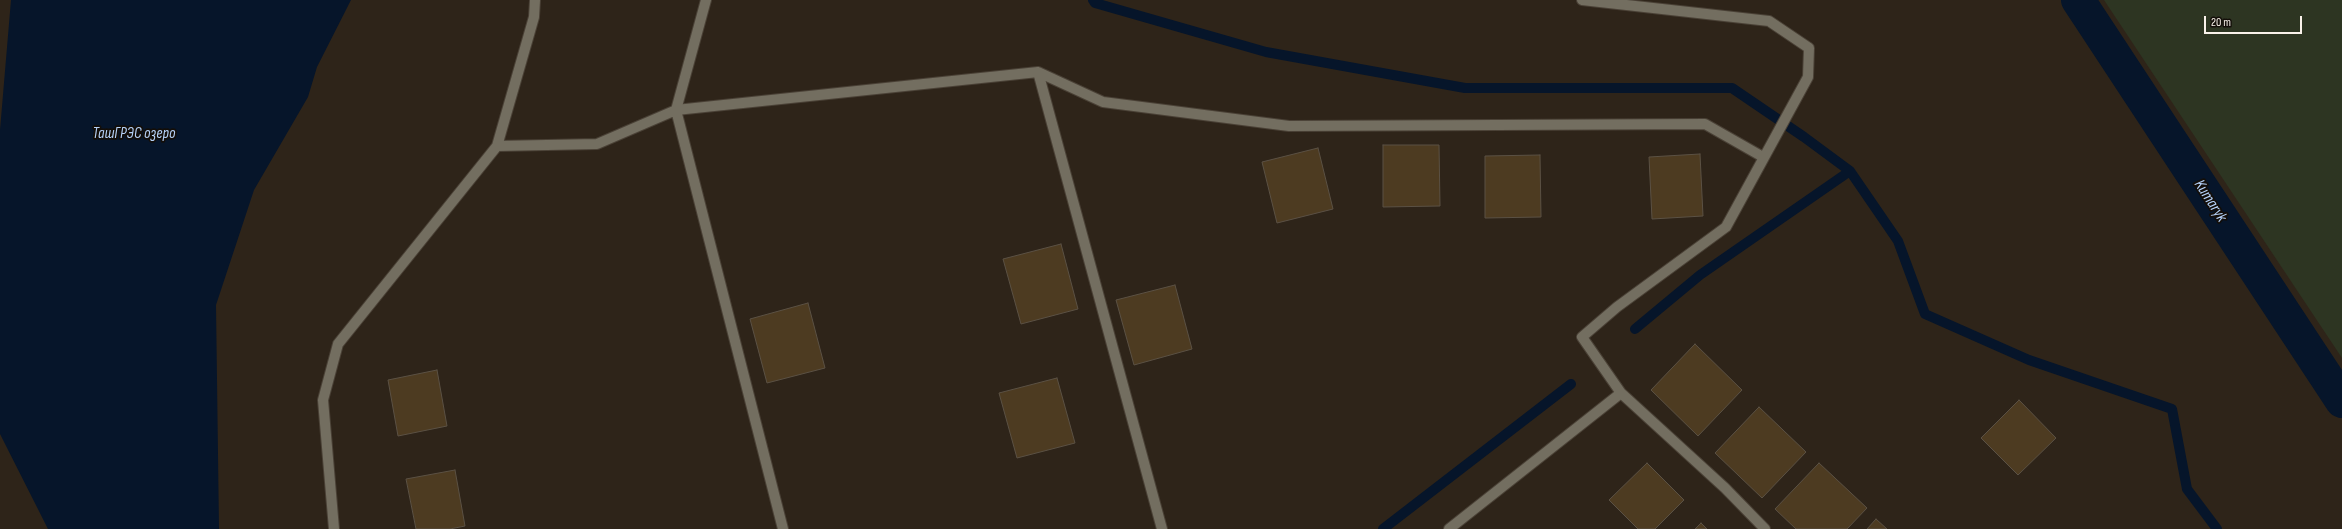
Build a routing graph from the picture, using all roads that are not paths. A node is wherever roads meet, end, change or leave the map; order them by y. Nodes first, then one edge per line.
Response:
1 (535, 0) edge
2 (706, 0) edge
3 (1582, 0) edge
4 (1038, 72) junction
5 (676, 110) junction
6 (497, 146) junction
7 (1763, 157) junction
8 (1621, 392) junction
9 (334, 529) edge
10 (783, 529) edge
11 (1162, 529) edge
12 (1449, 529) edge
13 (1766, 529) edge

1 - 6 street
2 - 5 street
3 - 7 street
4 - 5 street
4 - 7 street
4 - 11 street
5 - 6 street
5 - 10 street
6 - 9 street
7 - 8 street
8 - 12 street
8 - 13 street

